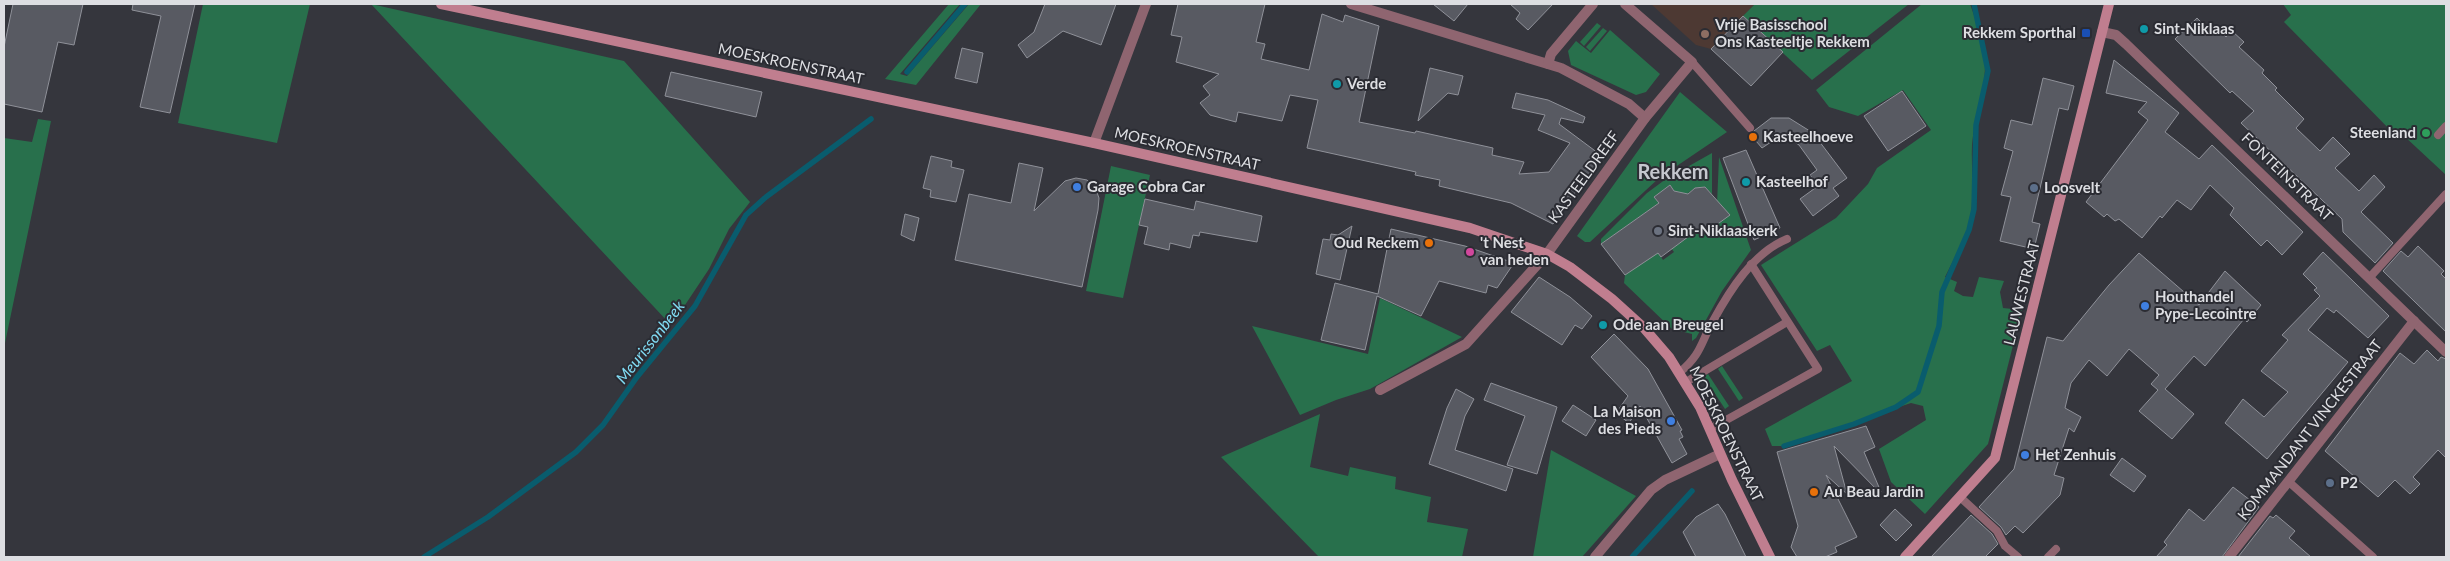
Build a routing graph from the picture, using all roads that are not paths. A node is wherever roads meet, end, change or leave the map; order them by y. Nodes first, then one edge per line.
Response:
1 (441, 4) edge
2 (1146, 4) edge
3 (1593, 4) edge
4 (1625, 4) edge
5 (2109, 4) edge
6 (1358, 5) edge
7 (2102, 32) junction
8 (1692, 62) junction
9 (1548, 64) junction
10 (1645, 118) junction
11 (2446, 126) edge
12 (1750, 128) dead end
13 (2438, 135) dead end
14 (1094, 144) junction
15 (2446, 194) edge
16 (1787, 239) dead end
17 (1550, 250) junction
18 (1751, 264) junction
19 (2370, 276) junction
20 (2414, 320) junction
21 (1787, 322) junction
22 (2446, 352) edge
23 (1680, 372) junction
24 (1686, 382) junction
25 (1380, 390) dead end
26 (1710, 429) junction
27 (1720, 454) junction
28 (2289, 482) junction
29 (1960, 497) junction
30 (2056, 549) dead end
31 (1595, 557) edge
32 (1770, 557) edge
33 (1904, 557) edge
34 (2018, 557) edge
35 (2048, 557) edge
36 (2230, 557) edge
37 (2373, 557) edge

1 - 14 main road, MOESKROENSTRAAT
2 - 14 street
3 - 9 street
4 - 8 street
5 - 7 main road, LAUWESTRAAT
6 - 9 street
7 - 19 street, FONTEINSTRAAT
7 - 29 main road, LAUWESTRAAT
8 - 10 street, KASTEELDREEF
8 - 12 lane
9 - 10 street
10 - 17 street, KASTEELDREEF
11 - 13 lane
14 - 17 main road, MOESKROENSTRAAT
15 - 19 lane
16 - 18 lane
17 - 23 main road, MOESKROENSTRAAT
17 - 25 street, KASTEELDREEF
18 - 21 lane
18 - 23 lane
19 - 20 street, FONTEINSTRAAT
20 - 22 street, FONTEINSTRAAT
20 - 28 street, KOMMANDANT VINCKESTRAAT
21 - 24 lane
21 - 26 lane
23 - 24 main road, MOESKROENSTRAAT
24 - 26 main road, MOESKROENSTRAAT
26 - 27 main road, MOESKROENSTRAAT
27 - 31 street
27 - 32 main road, MOESKROENSTRAAT
28 - 36 street, KOMMANDANT VINCKESTRAAT
28 - 37 lane
29 - 33 main road, LAUWESTRAAT
29 - 34 lane
30 - 35 lane

